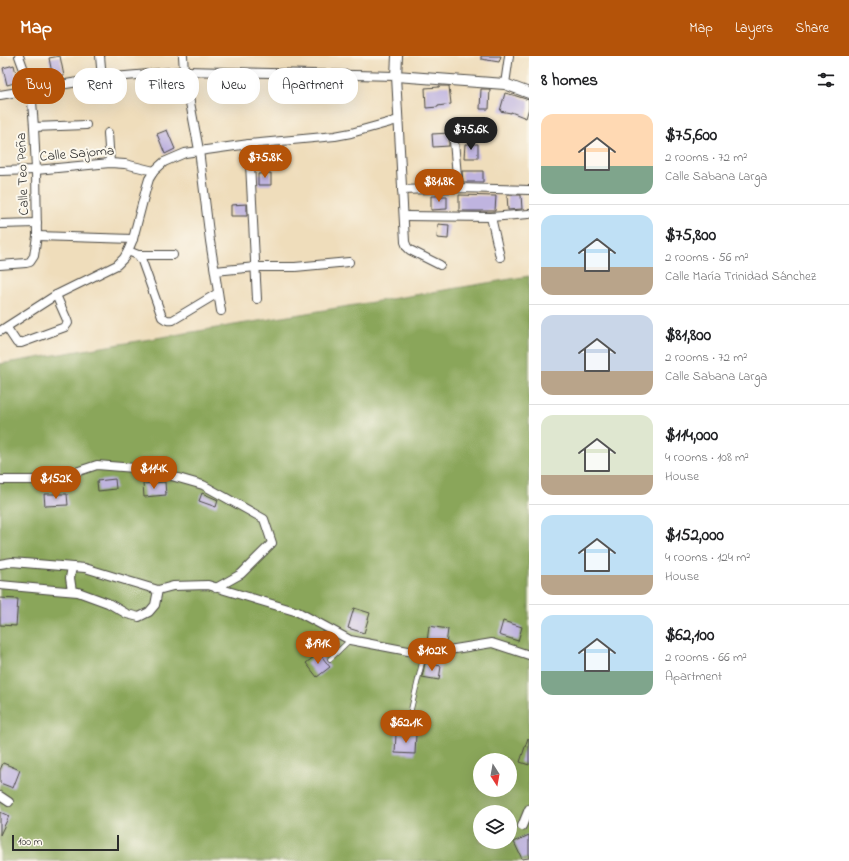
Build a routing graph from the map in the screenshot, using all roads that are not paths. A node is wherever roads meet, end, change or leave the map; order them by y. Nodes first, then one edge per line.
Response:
1 (19, 56) edge
2 (100, 56) edge
3 (183, 56) edge
4 (397, 56) edge
5 (508, 56) edge
6 (23, 68) edge
7 (101, 68) edge
8 (184, 68) edge
9 (199, 71) edge
10 (396, 76) junction
11 (505, 84) junction
12 (12, 93) edge
13 (529, 93) edge
14 (0, 95) edge
15 (32, 104) edge
16 (190, 104) edge
17 (398, 120) junction
18 (86, 125) dead end
19 (34, 127) junction
20 (108, 133) dead end
21 (454, 141) dead end
22 (249, 144) junction
23 (199, 150) junction
24 (110, 163) junction
25 (36, 170) junction
26 (0, 171) edge
27 (154, 171) junction
28 (458, 188) junction
29 (402, 190) junction
30 (529, 190) edge
31 (529, 214) edge
32 (404, 216) junction
33 (491, 217) junction
34 (37, 223) junction
35 (0, 224) edge
36 (37, 236) junction
37 (133, 238) junction
38 (128, 251) junction
39 (138, 255) junction
40 (173, 255) dead end
41 (500, 257) dead end
42 (349, 262) dead end
43 (0, 265) edge
44 (440, 265) dead end
45 (256, 268) junction
46 (215, 271) junction
47 (218, 293) junction
48 (56, 295) junction
49 (257, 299) dead end
50 (221, 311) dead end
51 (3, 329) edge
52 (0, 480) edge
53 (0, 564) edge
54 (72, 567) junction
55 (0, 585) edge
56 (216, 588) junction
57 (158, 590) junction
58 (72, 591) junction
59 (350, 640) junction
60 (528, 653) edge
61 (424, 654) junction
62 (330, 659) dead end
63 (409, 718) dead end
64 (0, 796) edge
65 (9, 802) dead end
66 (529, 809) edge
67 (522, 826) dead end

1 - 6 street, Calle Teo Peña
2 - 7 street
3 - 8 street
4 - 10 street
5 - 11 street
9 - 10 street
10 - 11 street
10 - 17 street
11 - 13 street
12 - 14 street
15 - 19 street, Calle Teo Peña
16 - 23 street
17 - 22 street
17 - 29 street
18 - 19 street
19 - 25 street, Calle Teo Peña
20 - 24 street
21 - 28 street
22 - 23 street
22 - 45 street
23 - 27 street
23 - 46 street
24 - 25 street, Calle Sajoma
24 - 27 street, Calle Sajoma
25 - 26 street, Calle Sajoma
25 - 34 street, Calle Teo Peña
27 - 37 street
28 - 29 street
28 - 30 street
29 - 32 street
31 - 33 street
32 - 33 street
32 - 44 street
33 - 41 street
34 - 35 street
34 - 36 street, Calle Teo Peña
36 - 37 street
36 - 43 street, Calle Teo Peña
37 - 38 street
38 - 39 street
38 - 48 street
39 - 40 street
39 - 47 street
42 - 45 street
45 - 46 street
45 - 49 street
46 - 47 street
47 - 50 street
48 - 51 street
48 - 51 street
52 - 56 street
53 - 54 street
54 - 57 street
54 - 58 street
55 - 58 street
56 - 57 street
56 - 59 street
57 - 58 street
59 - 61 street
59 - 62 lane
60 - 61 street
61 - 63 lane
64 - 65 street
66 - 67 street

